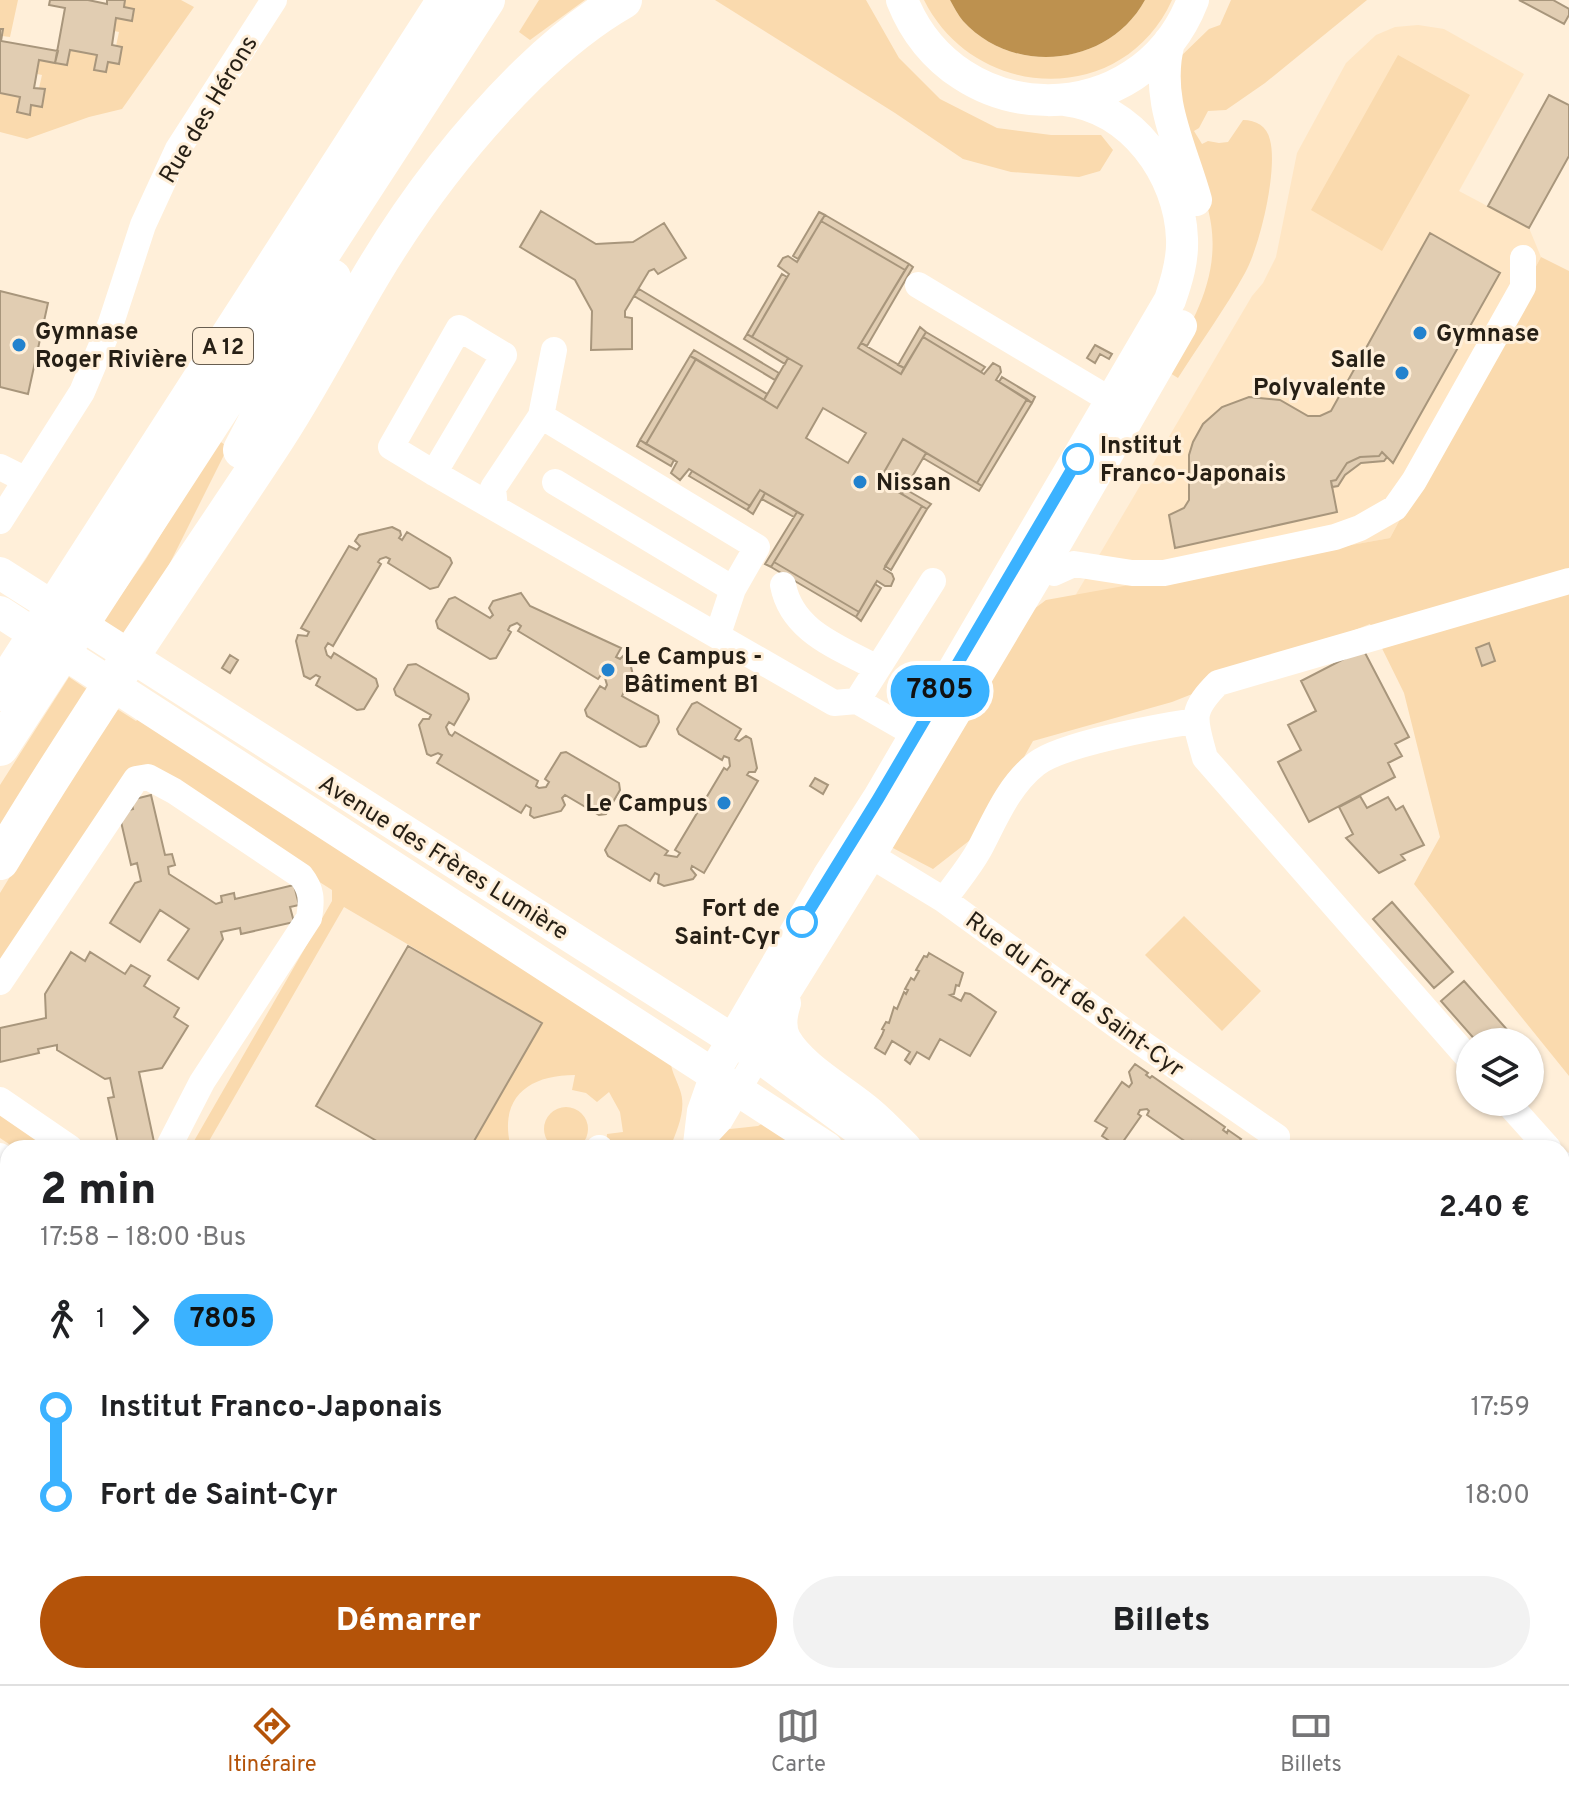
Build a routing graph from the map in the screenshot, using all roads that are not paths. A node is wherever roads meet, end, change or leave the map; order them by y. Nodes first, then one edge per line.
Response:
1 (274, 0) edge
2 (446, 0) edge
3 (486, 0) edge
4 (623, 0) edge
5 (902, 0) edge
6 (1193, 0) edge
7 (1169, 42) junction
8 (1065, 100) junction
9 (351, 207) junction
10 (1523, 258) dead end
11 (918, 285) dead end
12 (554, 350) dead end
13 (1112, 401) junction
14 (541, 416) junction
15 (0, 467) edge
16 (434, 473) junction
17 (26, 480) junction
18 (555, 482) dead end
19 (495, 508) junction
20 (0, 521) edge
21 (1056, 544) junction
22 (193, 559) junction
23 (1029, 564) junction
24 (0, 573) edge
25 (933, 581) dead end
26 (1569, 581) edge
27 (783, 585) dead end
28 (733, 589) junction
29 (0, 612) edge
30 (718, 634) junction
31 (877, 668) junction
32 (0, 692) edge
33 (857, 701) junction
34 (1195, 721) junction
35 (924, 740) junction
36 (0, 747) edge
37 (870, 855) junction
38 (0, 861) edge
39 (944, 900) junction
40 (793, 980) junction
41 (0, 982) edge
42 (1456, 1044) edge
43 (735, 1065) junction
44 (0, 1100) edge
45 (1519, 1116) edge
46 (58, 1140) edge
47 (172, 1140) edge
48 (701, 1140) edge
49 (818, 1140) edge
50 (854, 1140) edge
51 (869, 1140) edge
52 (898, 1140) edge
53 (1276, 1140) edge
54 (1541, 1140) edge

1 - 17 street, Rue des Hérons
2 - 32 highway, A 12
3 - 9 highway, A 12
4 - 22 highway
5 - 8 main road
6 - 7 main road
7 - 8 main road
7 - 21 main road
8 - 13 main road
9 - 22 highway
9 - 36 highway, A 12
10 - 21 street
11 - 13 street
12 - 14 street
13 - 21 main road
14 - 19 street
14 - 28 street
15 - 17 street
16 - 16 street
16 - 19 street
17 - 20 street, Rue des Hérons
18 - 28 street
19 - 30 street
21 - 23 main road
21 - 23 street
22 - 38 highway
23 - 35 main road
24 - 43 main road, Avenue des Frères Lumière
25 - 31 street
26 - 34 street
27 - 31 street
28 - 30 street
29 - 43 main road, Avenue des Frères Lumière
30 - 33 street
31 - 33 street
33 - 35 street
34 - 39 street
34 - 42 street
35 - 37 main road
35 - 43 main road
37 - 39 street, Rue du Fort de Saint-Cyr
37 - 40 main road
39 - 53 street, Rue du Fort de Saint-Cyr
40 - 43 main road
40 - 52 main road
41 - 47 street
43 - 48 street
43 - 49 main road, Avenue des Frères Lumière
43 - 50 main road
43 - 51 main road, Avenue des Frères Lumière
44 - 46 street
45 - 54 street

